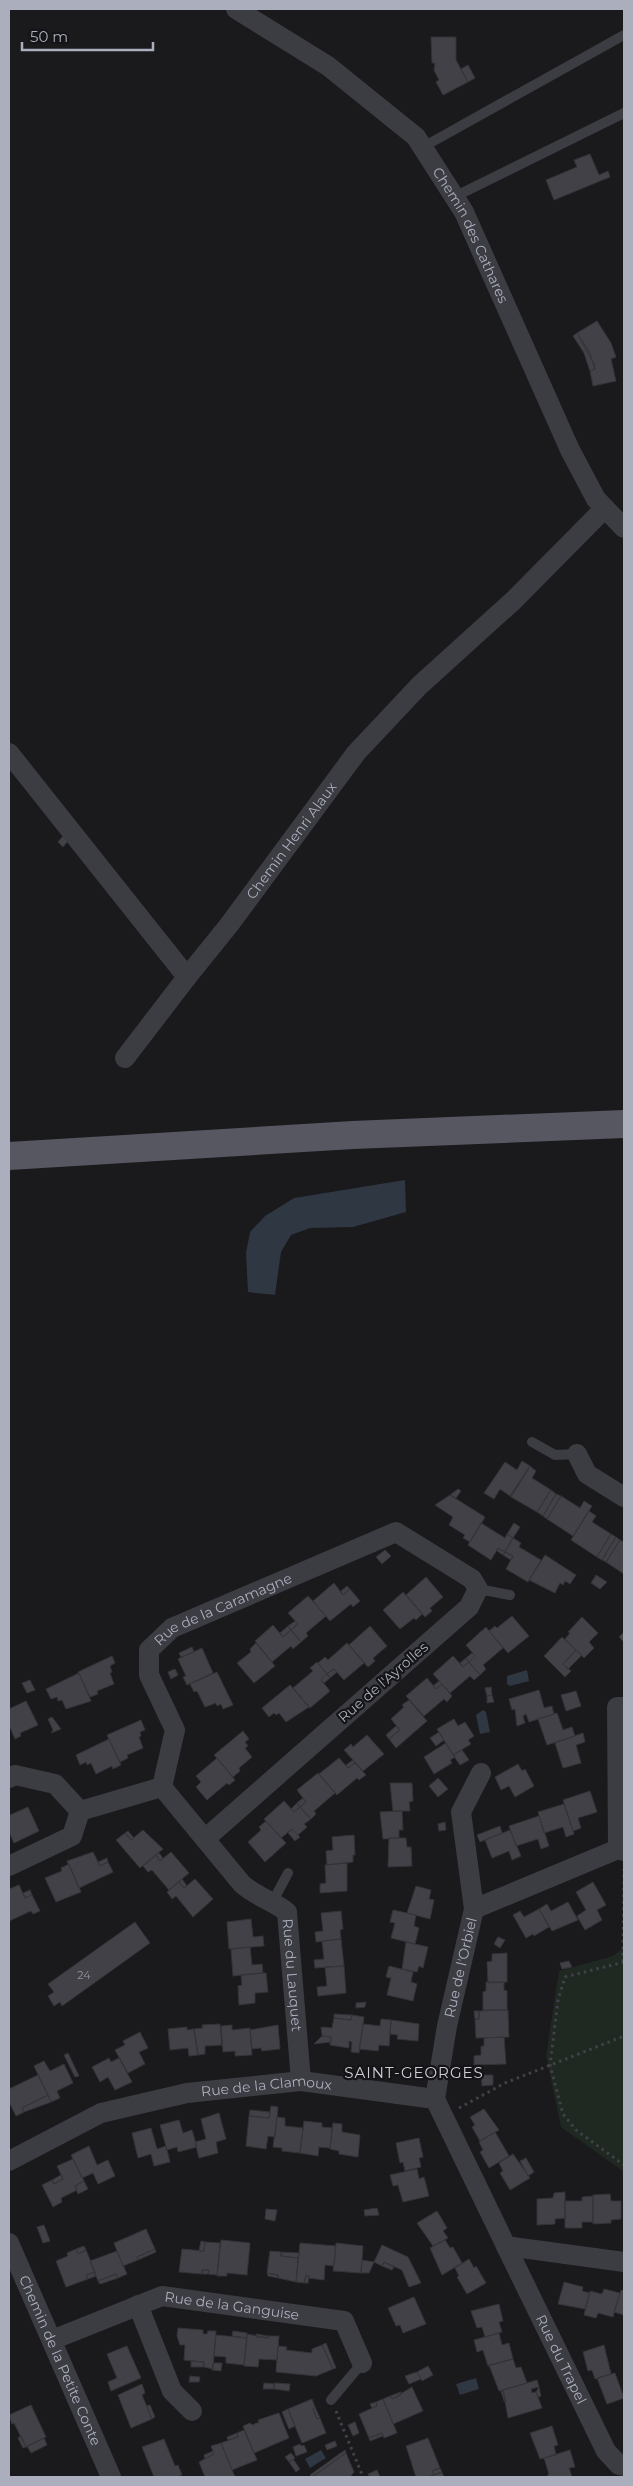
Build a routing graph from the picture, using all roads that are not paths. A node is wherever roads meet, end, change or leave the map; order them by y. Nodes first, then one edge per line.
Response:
1 (236, 9) edge
2 (624, 35) edge
3 (624, 113) edge
4 (423, 148) junction
5 (454, 197) junction
6 (605, 508) junction
7 (624, 528) edge
8 (9, 753) edge
9 (187, 977) junction
10 (125, 1058) dead end
11 (624, 1111) edge
12 (624, 1124) edge
13 (354, 1135) junction
14 (9, 1156) edge
15 (532, 1442) dead end
16 (577, 1454) joint
17 (624, 1497) edge
18 (478, 1589) junction
19 (510, 1595) dead end
20 (624, 1707) edge
21 (481, 1773) dead end
22 (9, 1778) edge
23 (162, 1787) junction
24 (80, 1811) junction
25 (206, 1838) junction
26 (622, 1850) edge
27 (9, 1866) edge
28 (288, 1873) dead end
29 (273, 1901) junction
30 (474, 1909) junction
31 (301, 2081) junction
32 (434, 2099) junction
33 (9, 2161) edge
34 (9, 2243) edge
35 (506, 2246) junction
36 (624, 2262) edge
37 (138, 2305) junction
38 (52, 2340) junction
39 (362, 2363) joint
40 (331, 2400) road end
41 (192, 2411) dead end
42 (624, 2466) edge
43 (111, 2477) edge

1 - 4 street, Chemin des Cathares
2 - 4 lane
3 - 5 lane
4 - 5 street, Chemin des Cathares
5 - 6 street, Chemin des Cathares
6 - 7 street, Chemin des Cathares
6 - 9 street, Chemin Henri Alaux
8 - 9 street
9 - 10 street, Chemin Henri Alaux
11 - 13 main road
12 - 13 main road
13 - 14 main road
15 - 16 lane
16 - 17 street
18 - 19 lane
18 - 23 street, Rue de la Caramagne
18 - 25 street, Rue de l'Ayrolles
20 - 26 street
21 - 30 street
22 - 24 street
23 - 24 street
23 - 25 street
24 - 27 street
25 - 29 street, Rue du Lauquet
26 - 30 street, Rue de l'Orbiel
28 - 29 lane
29 - 31 street, Rue du Lauquet
30 - 32 street, Rue de l'Orbiel
31 - 32 street, Rue de la Clamoux
31 - 33 street, Rue de la Clamoux
32 - 35 street
34 - 38 street, Chemin de la Petite Conte
35 - 36 street
35 - 42 street, Rue du Trapel
37 - 38 street, Rue de la Ganguise
37 - 39 street, Rue de la Ganguise
37 - 41 street
38 - 43 street, Chemin de la Petite Conte
39 - 40 lane

